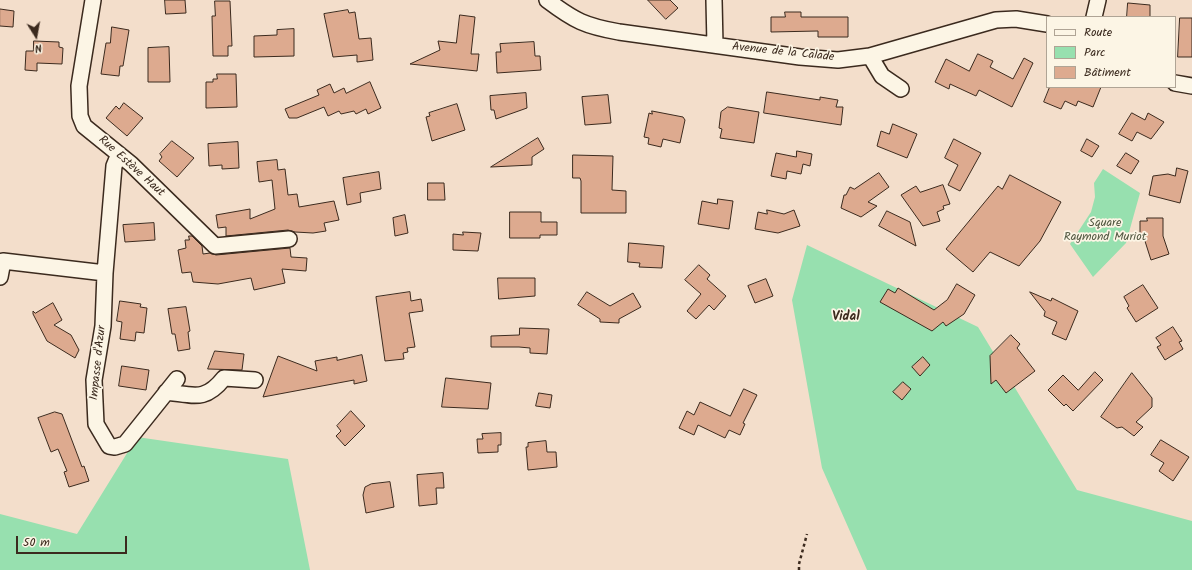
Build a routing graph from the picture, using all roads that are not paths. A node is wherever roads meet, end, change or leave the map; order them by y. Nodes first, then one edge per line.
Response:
1 (93, 0) edge
2 (547, 0) edge
3 (714, 0) edge
4 (1098, 0) edge
5 (1094, 16) edge
6 (1046, 24) edge
7 (716, 45) junction
8 (870, 56) junction
9 (1176, 83) edge
10 (1192, 86) edge
11 (901, 89) dead end
12 (119, 154) junction
13 (289, 239) dead end
14 (105, 273) junction
15 (0, 277) edge
16 (177, 379) dead end
17 (255, 380) dead end
18 (166, 392) junction

1 - 12 street, Rue Estève Haut
2 - 7 street, Avenue de la Calade
3 - 7 street
4 - 5 street
6 - 8 street, Avenue de la Calade
7 - 8 street, Avenue de la Calade
8 - 11 street
9 - 10 street
12 - 13 street, Rue Estève Haut
12 - 14 street, Impasse d'Azur
14 - 15 street
14 - 18 street, Impasse d'Azur
16 - 18 street, Impasse d'Azur
17 - 18 street

